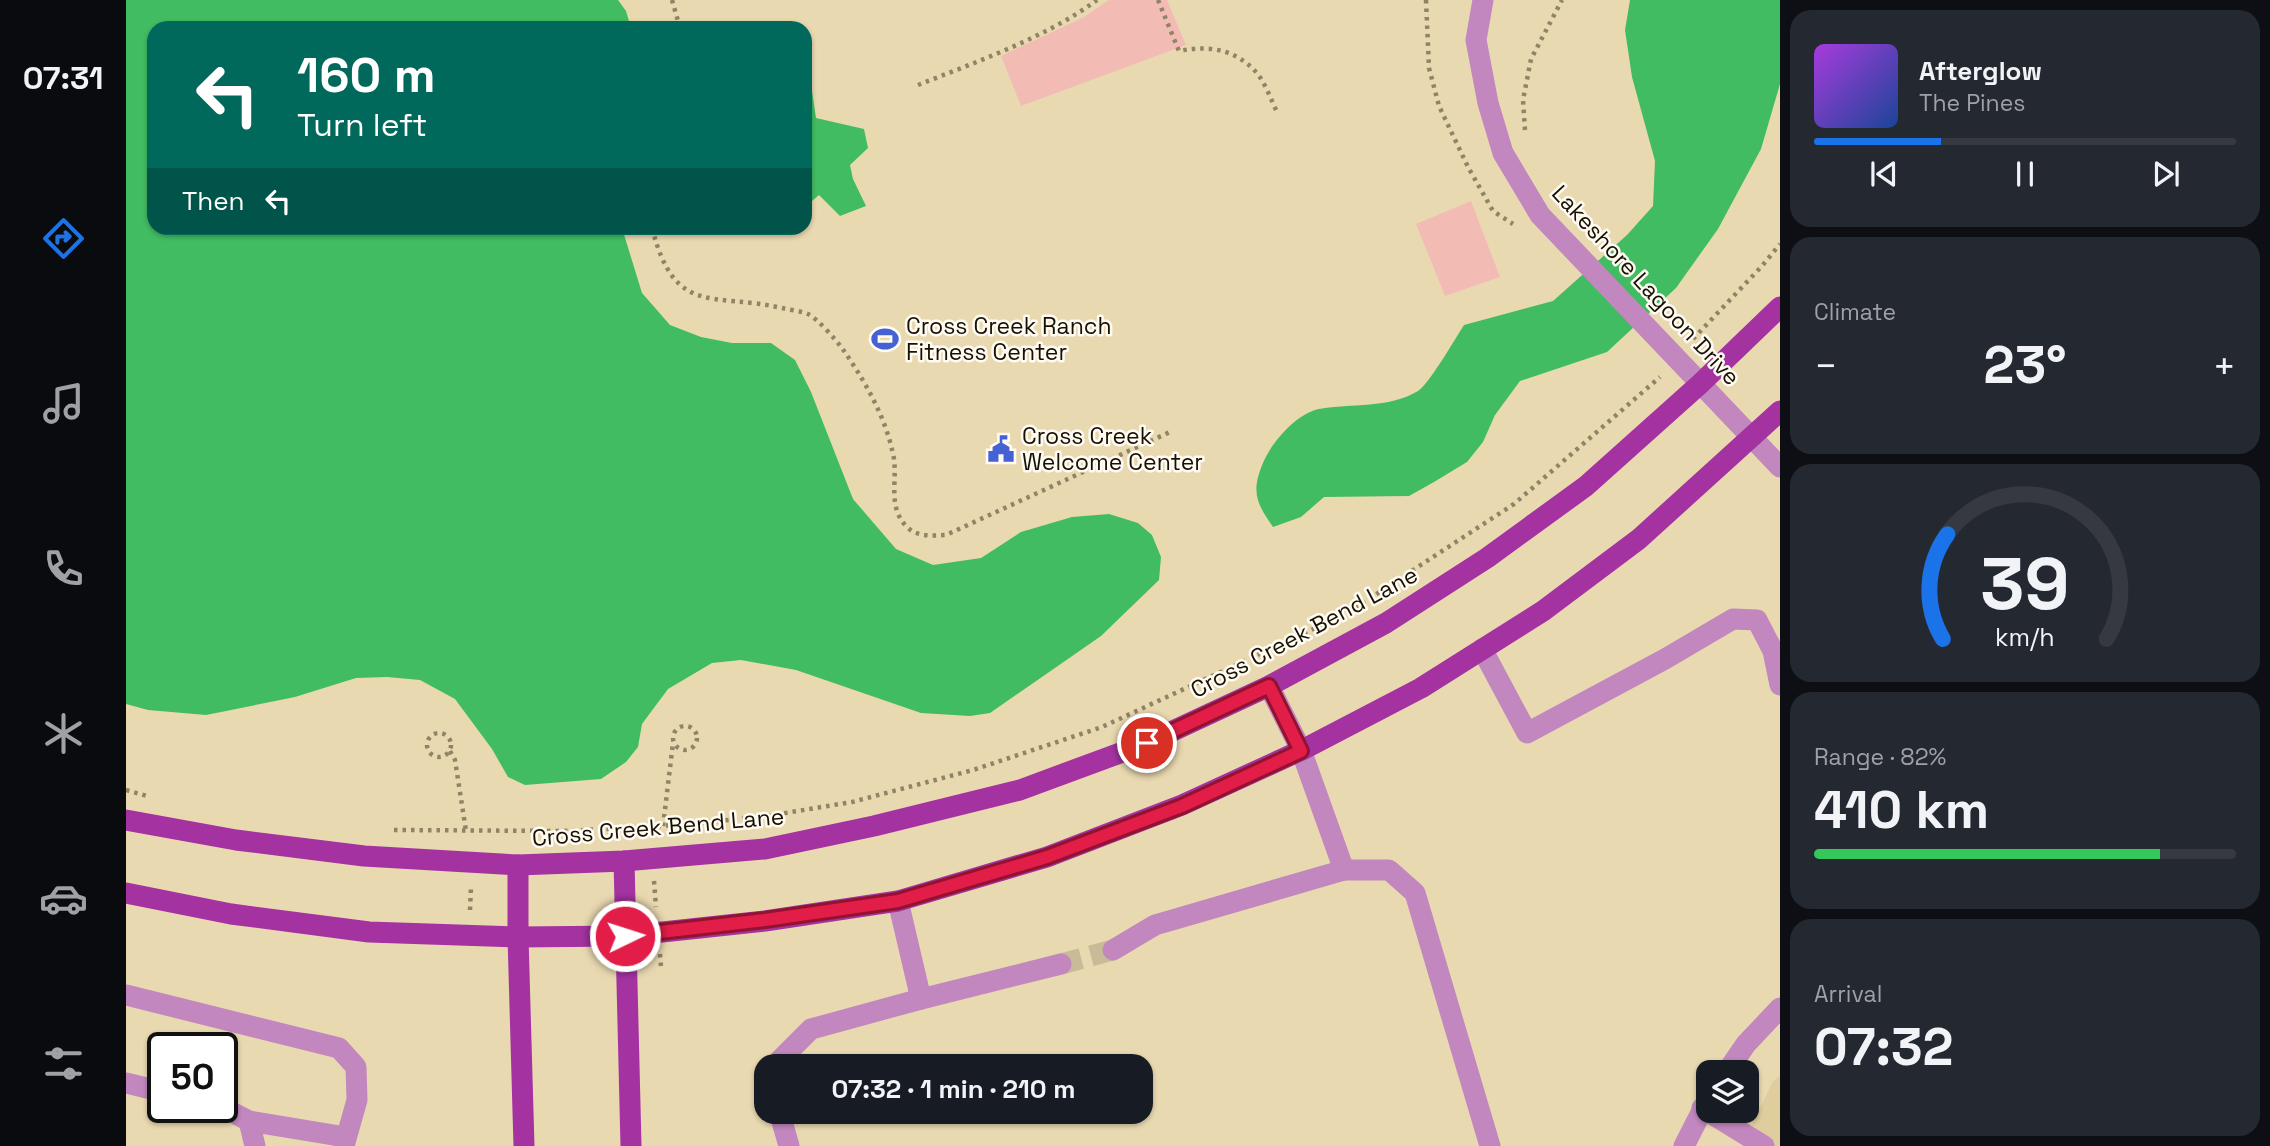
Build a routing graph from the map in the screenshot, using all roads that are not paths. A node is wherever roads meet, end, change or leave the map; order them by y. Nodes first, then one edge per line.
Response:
1 (1483, 0) edge
2 (1780, 307) edge
3 (1700, 384) junction
4 (1780, 411) edge
5 (1753, 438) junction
6 (1780, 467) edge
7 (1482, 649) junction
8 (1780, 685) edge
9 (1269, 686) junction
10 (1301, 751) junction
11 (126, 820) edge
12 (624, 861) junction
13 (518, 865) junction
14 (1344, 870) junction
15 (126, 893) edge
16 (898, 901) junction
17 (625, 936) junction
18 (518, 937) junction
19 (1113, 950) tunnel mouth
20 (1061, 964) tunnel mouth
21 (126, 995) edge
22 (921, 999) junction
23 (1780, 1008) edge
24 (786, 1054) edge
25 (1735, 1060) edge
26 (126, 1083) edge
27 (147, 1088) edge
28 (238, 1115) edge
29 (249, 1121) junction
30 (1696, 1121) edge
31 (1732, 1123) edge
32 (783, 1124) edge
33 (345, 1141) edge
34 (255, 1146) edge
35 (524, 1146) edge
36 (631, 1146) edge
37 (789, 1146) edge
38 (1490, 1146) edge
39 (1684, 1146) edge
40 (1764, 1146) edge

1 - 3 street, Lakeshore Lagoon Drive
2 - 3 main road, Cross Creek Bend Lane
3 - 5 street, Lakeshore Lagoon Drive
3 - 9 main road, Cross Creek Bend Lane
4 - 5 main road
5 - 6 street, Lakeshore Lagoon Drive
5 - 7 main road
7 - 8 street
7 - 10 main road
9 - 10 street
9 - 12 main road, Cross Creek Bend Lane
10 - 14 street
10 - 16 main road
11 - 13 main road, Cross Creek Bend Lane
12 - 13 main road, Cross Creek Bend Lane
12 - 17 main road
13 - 18 main road
14 - 19 street
14 - 38 street
15 - 18 main road
16 - 17 main road
16 - 22 street
17 - 18 main road
17 - 36 main road
18 - 35 main road
20 - 22 street
21 - 33 street
22 - 24 street
23 - 25 street
26 - 27 street
28 - 29 street
29 - 33 street
29 - 34 street
30 - 39 street
31 - 40 street
32 - 37 street

